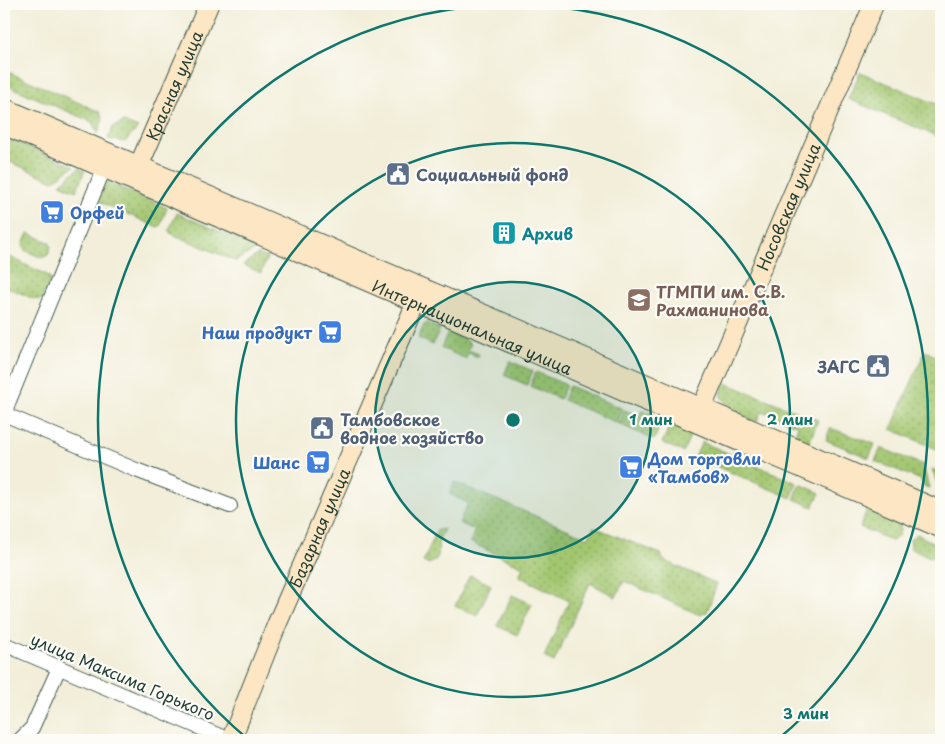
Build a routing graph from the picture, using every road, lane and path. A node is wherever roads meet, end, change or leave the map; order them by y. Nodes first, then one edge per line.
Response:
1 (209, 4) edge
2 (874, 4) edge
3 (4, 108) edge
4 (4, 125) edge
5 (104, 168) junction
6 (136, 173) junction
7 (419, 296) junction
8 (4, 414) edge
9 (698, 415) junction
10 (230, 506) dead end
11 (941, 511) edge
12 (941, 528) edge
13 (4, 644) edge
14 (59, 668) junction
15 (20, 740) edge
16 (230, 740) edge

1 - 6 main road, Красная улица
2 - 9 main road, Носовская улица
3 - 6 main road, Интернациональная улица
4 - 5 main road, Интернациональная улица
5 - 6 main road, Интернациональная улица
5 - 8 street
6 - 7 main road, Интернациональная улица
7 - 9 main road, Интернациональная улица
7 - 16 main road, Базарная улица
8 - 10 street
9 - 11 main road, Интернациональная улица
9 - 12 main road, Интернациональная улица
13 - 14 street, улица Максима Горького
14 - 15 street
14 - 16 street, улица Максима Горького

